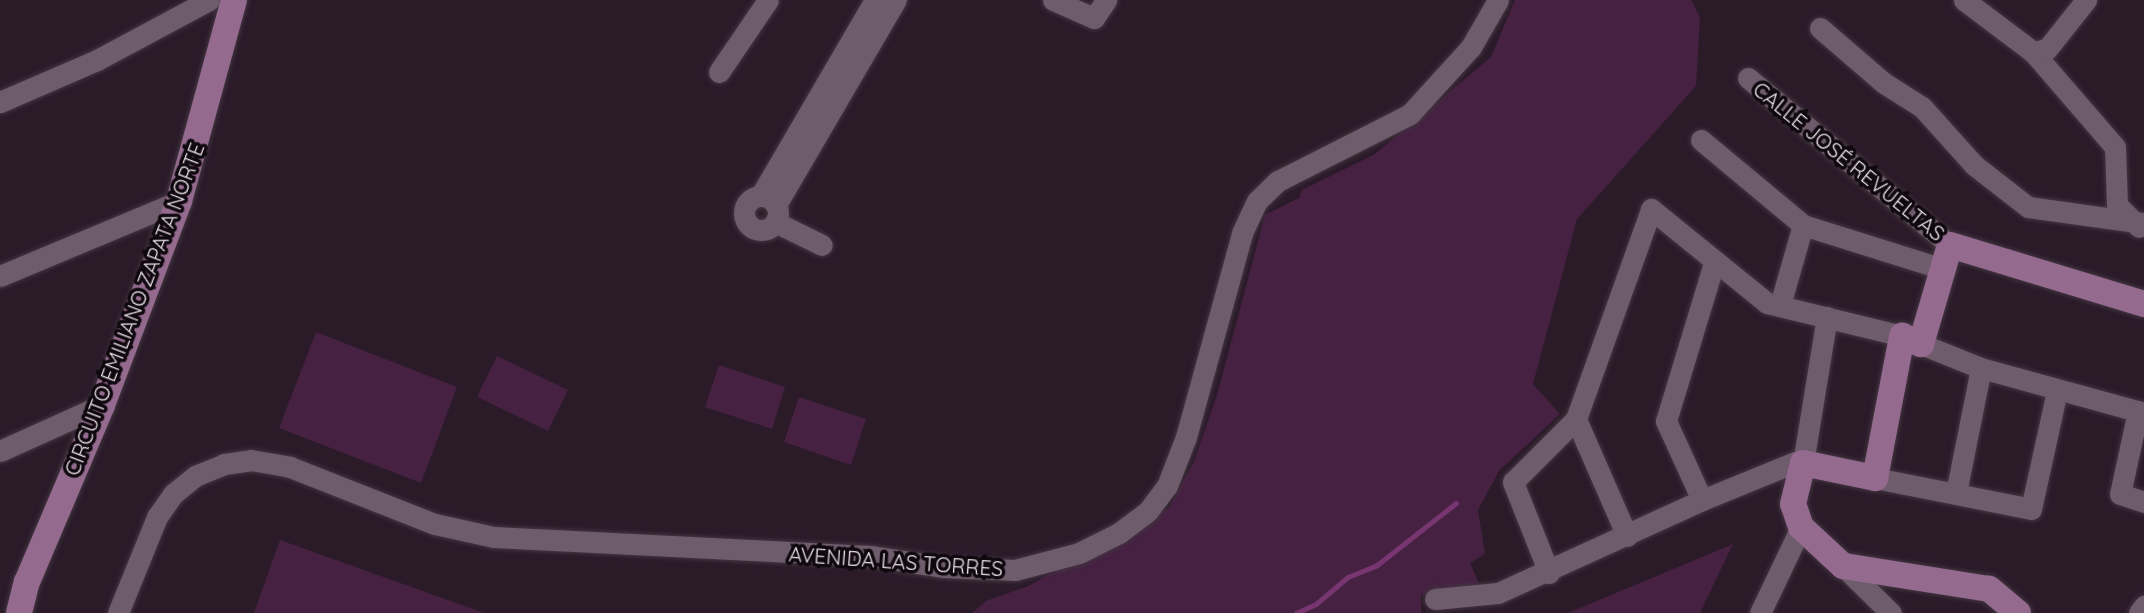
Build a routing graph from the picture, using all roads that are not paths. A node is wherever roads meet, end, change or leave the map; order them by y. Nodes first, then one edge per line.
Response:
1 (209, 0) edge
2 (233, 0) edge
3 (768, 0) edge
4 (1053, 0) edge
5 (1106, 0) edge
6 (1498, 0) edge
7 (1964, 0) edge
8 (2086, 0) edge
9 (881, 3) edge
10 (1820, 28) dead end
11 (2033, 52) junction
12 (719, 72) dead end
13 (1748, 78) dead end
14 (0, 102) edge
15 (1700, 140) dead end
16 (179, 201) junction
17 (1803, 225) junction
18 (2141, 226) edge
19 (822, 244) dead end
20 (1947, 257) junction
21 (1714, 263) junction
22 (0, 276) edge
23 (2144, 304) edge
24 (1780, 305) junction
25 (1827, 317) junction
26 (1912, 340) junction
27 (1981, 368) junction
28 (2057, 391) junction
29 (102, 405) junction
30 (2141, 412) edge
31 (1576, 419) junction
32 (0, 451) edge
33 (1803, 463) junction
34 (1875, 478) junction
35 (1956, 493) junction
36 (1702, 500) junction
37 (2144, 502) edge
38 (1801, 527) junction
39 (1627, 536) junction
40 (1843, 566) junction
41 (1549, 573) junction
42 (27, 582) junction
43 (1434, 599) dead end
44 (0, 603) edge
45 (2144, 607) edge
46 (19, 613) edge
47 (118, 613) edge
48 (1760, 613) edge
49 (1891, 613) edge
50 (2018, 613) edge
51 (2140, 613) edge

1 - 14 street
2 - 16 main road, CIRCUITO EMILIANO ZAPATA NORTE
3 - 12 street
4 - 5 street
6 - 47 street, AVENIDA LAS TORRES
7 - 11 street
8 - 11 street
9 - 19 street
10 - 18 street
11 - 18 street
13 - 20 street, CALLE JOSÉ REVUELTAS
15 - 17 street
16 - 22 street
16 - 29 main road, CIRCUITO EMILIANO ZAPATA NORTE
17 - 20 street
17 - 24 street
20 - 23 main road
20 - 26 main road
21 - 24 street
21 - 31 street
21 - 36 street
24 - 25 street
25 - 26 street
25 - 33 street
26 - 27 street
26 - 34 main road
27 - 28 street
27 - 35 street
28 - 30 street
28 - 35 street
29 - 32 street
29 - 42 main road, CIRCUITO EMILIANO ZAPATA NORTE
30 - 37 street
31 - 39 street
31 - 41 street
33 - 34 main road
33 - 36 street
33 - 38 main road
34 - 35 street
36 - 39 street
38 - 40 main road
38 - 48 street
39 - 41 street
40 - 49 street
40 - 50 main road
41 - 43 street
42 - 44 main road
42 - 46 main road, CIRCUITO EMILIANO ZAPATA NORTE
45 - 51 street

